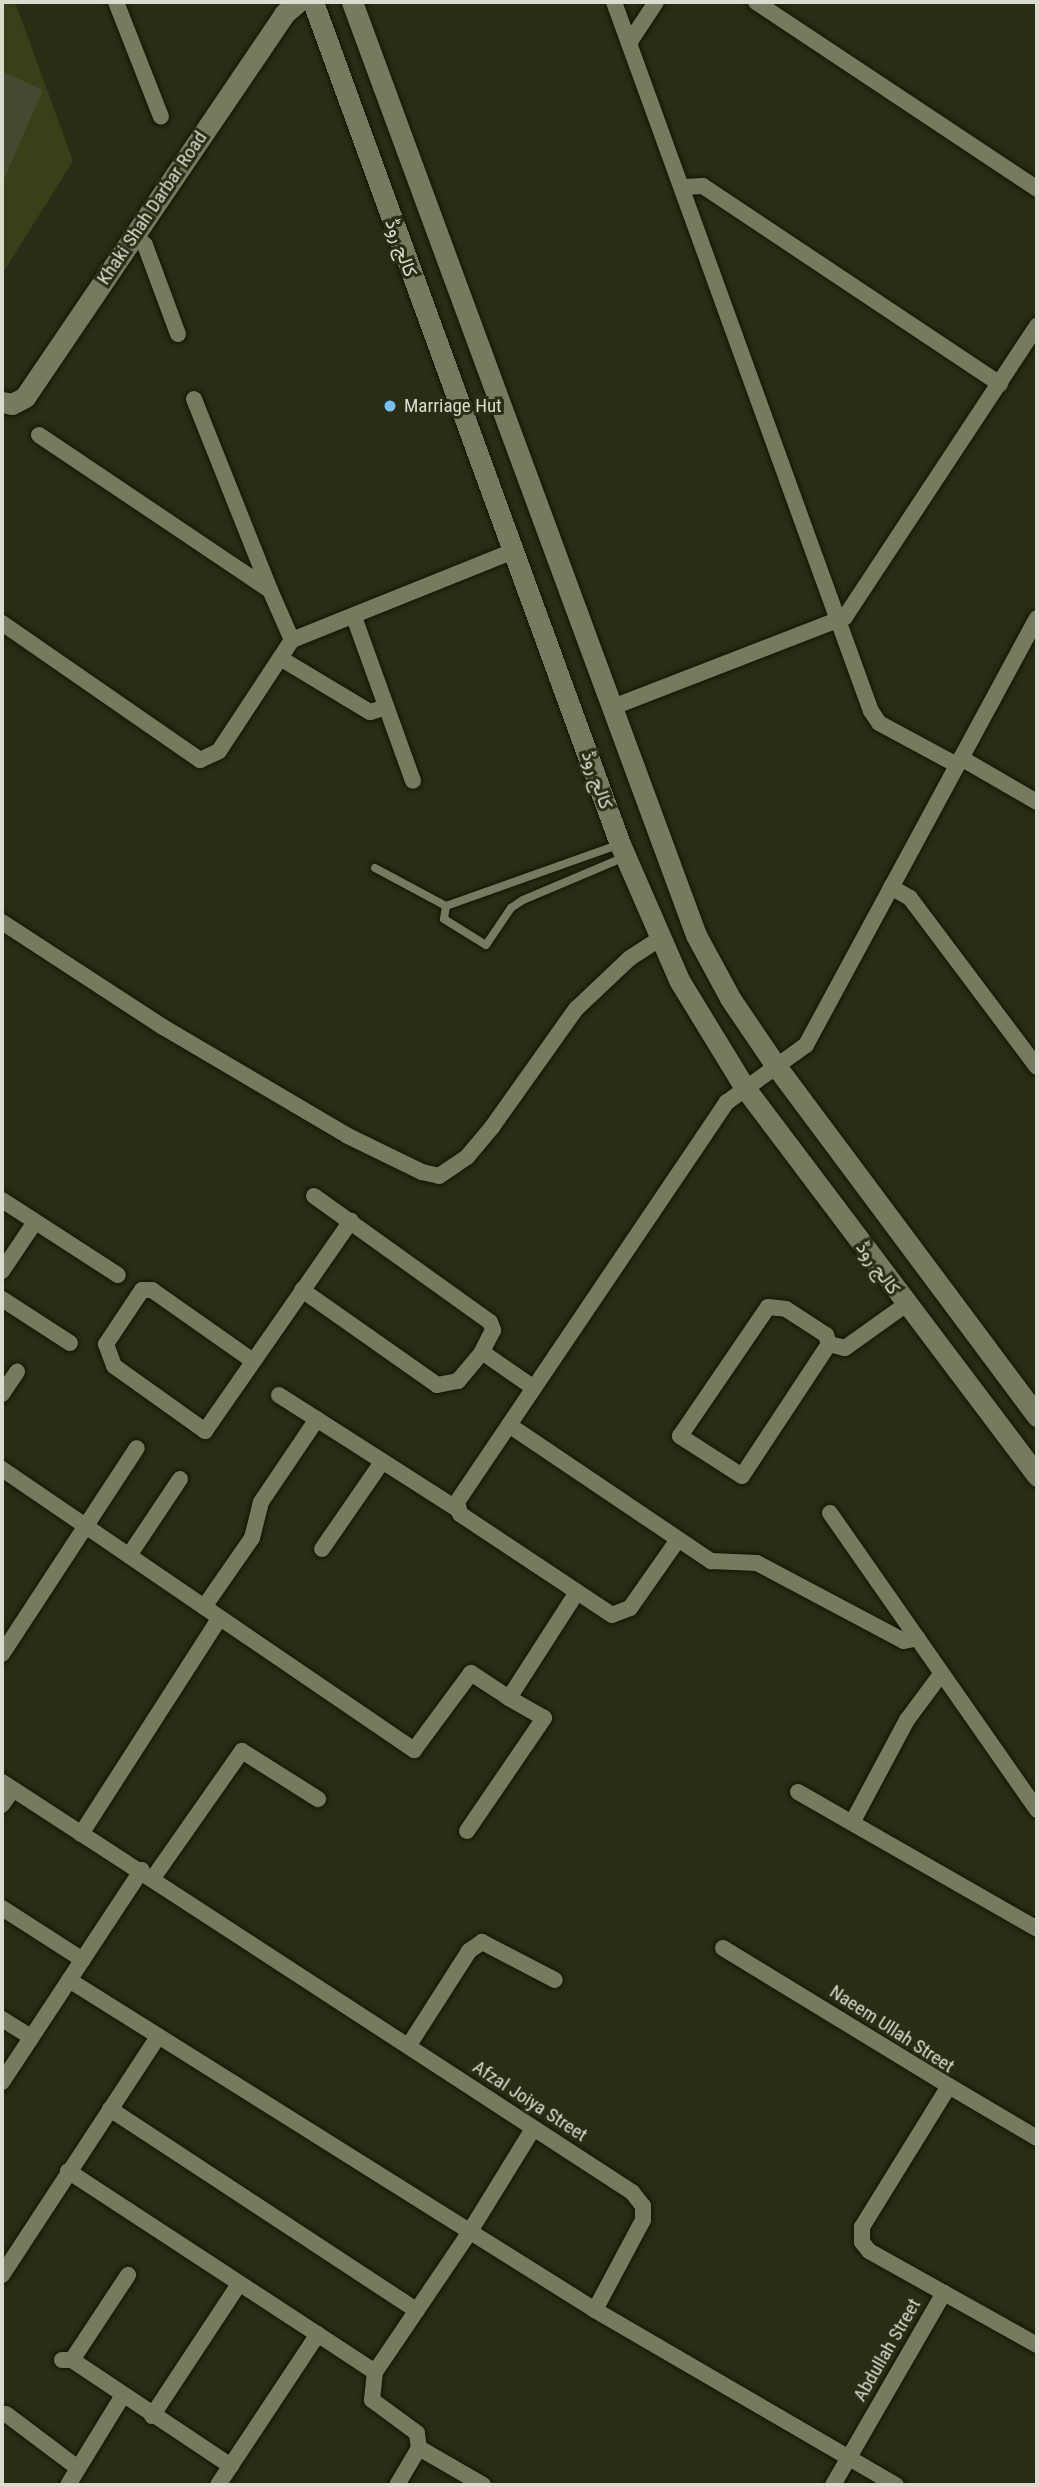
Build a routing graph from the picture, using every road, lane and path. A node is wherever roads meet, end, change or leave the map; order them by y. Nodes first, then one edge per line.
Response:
1 (116, 2) edge
2 (298, 2) edge
3 (313, 2) edge
4 (352, 2) edge
5 (614, 2) edge
6 (656, 2) edge
7 (756, 2) edge
8 (629, 43) junction
9 (161, 117) dead end
10 (683, 187) junction
11 (1037, 189) edge
12 (134, 236) junction
13 (1037, 326) edge
14 (178, 334) dead end
15 (1000, 384) junction
16 (194, 399) dead end
17 (2, 402) edge
18 (38, 435) dead end
19 (513, 551) junction
20 (271, 590) junction
21 (354, 617) junction
22 (1037, 618) edge
23 (2, 623) edge
24 (836, 624) junction
25 (292, 640) junction
26 (280, 658) junction
27 (601, 675) junction
28 (564, 688) junction
29 (386, 707) junction
30 (613, 707) junction
31 (959, 761) junction
32 (413, 781) dead end
33 (1037, 802) edge
34 (622, 850) junction
35 (375, 868) dead end
36 (891, 887) junction
37 (446, 906) junction
38 (2, 922) edge
39 (659, 939) junction
40 (776, 1066) junction
41 (1037, 1067) edge
42 (745, 1088) junction
43 (314, 1196) dead end
44 (2, 1200) edge
45 (35, 1222) junction
46 (351, 1222) junction
47 (2, 1271) edge
48 (118, 1275) dead end
49 (302, 1290) junction
50 (2, 1299) edge
51 (905, 1305) junction
52 (69, 1343) dead end
53 (828, 1344) junction
54 (482, 1352) junction
55 (253, 1361) junction
56 (17, 1372) dead end
57 (534, 1388) junction
58 (2, 1394) edge
59 (279, 1395) dead end
60 (1037, 1416) edge
61 (317, 1419) junction
62 (509, 1425) junction
63 (137, 1448) dead end
64 (382, 1462) junction
65 (2, 1469) edge
66 (1037, 1476) edge
67 (180, 1479) dead end
68 (456, 1508) junction
69 (830, 1514) dead end
70 (88, 1525) junction
71 (677, 1541) junction
72 (322, 1549) dead end
73 (130, 1554) junction
74 (577, 1592) junction
75 (204, 1606) junction
76 (219, 1619) junction
77 (7, 1635) edge
78 (918, 1638) junction
79 (2, 1654) edge
80 (941, 1674) junction
81 (509, 1698) junction
82 (7, 1785) edge
83 (798, 1792) dead end
84 (318, 1799) dead end
85 (2, 1805) edge
86 (1037, 1810) edge
87 (853, 1822) junction
88 (467, 1831) dead end
89 (81, 1834) junction
90 (148, 1874) junction
91 (2, 1908) edge
92 (1037, 1928) edge
93 (723, 1948) dead end
94 (83, 1960) junction
95 (69, 1980) junction
96 (555, 1980) dead end
97 (2, 2018) edge
98 (31, 2037) junction
99 (158, 2037) junction
100 (409, 2045) junction
101 (2, 2082) edge
102 (949, 2086) junction
103 (110, 2109) junction
104 (533, 2129) junction
105 (1037, 2138) edge
106 (68, 2171) junction
107 (470, 2233) junction
108 (128, 2274) dead end
109 (2, 2275) edge
110 (239, 2284) junction
111 (944, 2293) junction
112 (595, 2310) junction
113 (417, 2311) junction
114 (318, 2334) junction
115 (1037, 2345) edge
116 (375, 2372) junction
117 (122, 2396) junction
118 (6, 2414) dead end
119 (152, 2416) junction
120 (419, 2448) junction
121 (849, 2458) junction
122 (231, 2466) junction
123 (78, 2468) junction
124 (68, 2485) edge
125 (218, 2485) edge
126 (397, 2485) edge
127 (484, 2485) edge
128 (833, 2485) edge
129 (896, 2485) edge

1 - 9 street
2 - 12 main road, Khaki Shah Darbar Road
3 - 19 main road, کالج روڈ
4 - 27 main road, کالج روڈ
5 - 8 street
6 - 8 street
7 - 11 street
8 - 10 street
10 - 15 street
10 - 24 street
12 - 14 street
12 - 17 main road, Khaki Shah Darbar Road
13 - 15 street
15 - 24 street
16 - 20 street
18 - 20 street
19 - 21 street
19 - 28 main road, کالج روڈ
20 - 25 street
21 - 25 street
21 - 29 street
22 - 31 street
23 - 26 street
24 - 30 street
24 - 31 street
25 - 26 street
26 - 29 street
27 - 28 main road
27 - 30 main road, کالج روڈ
28 - 34 main road, کالج روڈ
29 - 32 street
30 - 40 main road, کالج روڈ
31 - 33 street
31 - 36 street
34 - 37 lane
34 - 37 lane
34 - 39 main road, کالج روڈ
35 - 37 lane
36 - 40 street
36 - 41 street
38 - 39 street
39 - 42 main road, کالج روڈ
40 - 42 street
40 - 60 main road, کالج روڈ
42 - 51 main road, کالج روڈ
42 - 57 street
43 - 46 street
44 - 45 street
45 - 47 street
45 - 48 street
46 - 49 street
46 - 54 street
49 - 54 street
49 - 55 street
50 - 52 street
51 - 53 street
51 - 66 main road, کالج روڈ
53 - 53 street
54 - 57 street
55 - 55 street
56 - 58 street
57 - 62 street
59 - 61 street
61 - 64 street
61 - 75 street
62 - 68 street
62 - 71 street
63 - 70 street
64 - 68 street
64 - 72 street
65 - 70 street
67 - 73 street
68 - 74 street
69 - 78 street
70 - 73 street
70 - 77 street
71 - 74 street
71 - 78 street
73 - 75 street
74 - 81 street
75 - 76 street
76 - 81 street
76 - 89 street
77 - 79 street
78 - 80 street
80 - 86 street
80 - 87 street
81 - 88 street
82 - 85 street
82 - 89 street, Afzal Joiya Street
83 - 87 street
84 - 90 street
87 - 92 street
89 - 90 street, Afzal Joiya Street
90 - 94 street
90 - 100 street, Afzal Joiya Street
91 - 94 street
93 - 102 street, Naeem Ullah Street
94 - 95 street
95 - 98 street
95 - 99 street
96 - 100 street
97 - 98 street
98 - 101 street
99 - 103 street
99 - 107 street
100 - 104 street, Afzal Joiya Street
102 - 105 street
102 - 111 street, Naeem Ullah Street
103 - 106 street
103 - 113 street
104 - 107 street
104 - 112 street, Afzal Joiya Street
106 - 109 street
106 - 110 street
107 - 112 street
107 - 113 street
108 - 117 street
110 - 114 street
110 - 119 street
111 - 115 street, Abdullah Street
111 - 121 street, Abdullah Street
112 - 121 street
113 - 116 street
114 - 116 street
114 - 122 street
116 - 120 street
117 - 119 street
117 - 123 street
118 - 123 street
119 - 122 street
120 - 126 street
120 - 127 street
121 - 128 street, Abdullah Street
121 - 129 street
122 - 125 street
123 - 124 street

